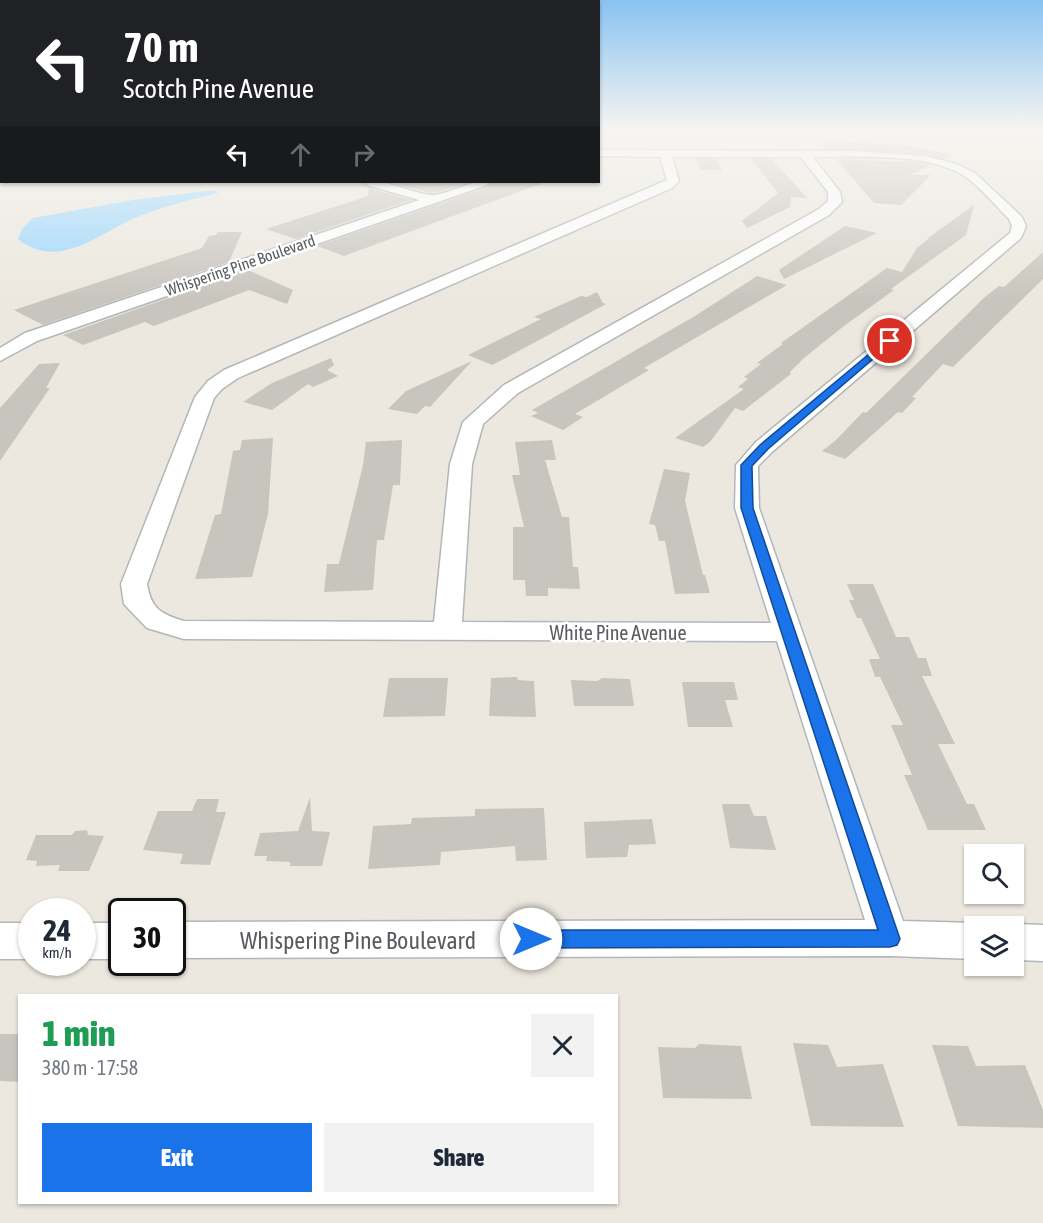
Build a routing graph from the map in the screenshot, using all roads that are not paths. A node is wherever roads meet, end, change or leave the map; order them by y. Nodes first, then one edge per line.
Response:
1 (388, 187) edge
2 (467, 187) edge
3 (663, 187) edge
4 (830, 187) edge
5 (983, 187) edge
6 (431, 199) junction
7 (0, 356) edge
8 (447, 632) junction
9 (788, 632) junction
10 (890, 939) junction
11 (186, 940) edge
12 (0, 941) edge
13 (18, 941) edge
14 (964, 941) edge
15 (1024, 942) edge
16 (1043, 943) edge

1 - 6 street
2 - 6 street, Whispering Pine Boulevard
3 - 8 street, White Pine Avenue
4 - 8 street
5 - 9 street
6 - 7 street, Whispering Pine Boulevard
8 - 9 street, White Pine Avenue
9 - 10 street
10 - 11 street, Whispering Pine Boulevard
10 - 14 street, Whispering Pine Boulevard
12 - 13 street
15 - 16 street

